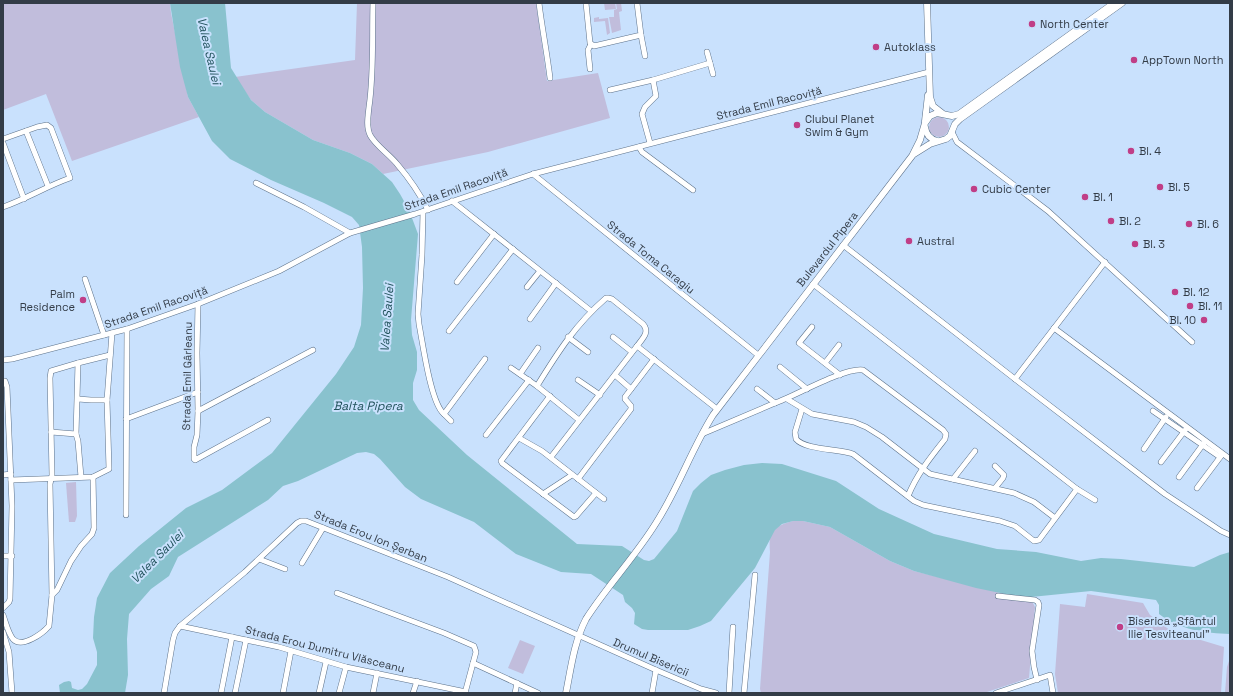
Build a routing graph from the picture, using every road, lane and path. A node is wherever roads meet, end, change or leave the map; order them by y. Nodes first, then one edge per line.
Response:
1 (373, 3) edge
2 (539, 3) edge
3 (586, 3) edge
4 (637, 3) edge
5 (927, 3) edge
6 (1114, 3) edge
7 (1122, 3) edge
8 (641, 35) junction
9 (591, 44) junction
10 (707, 52) dead end
11 (645, 56) dead end
12 (710, 63) junction
13 (590, 69) dead end
14 (929, 72) junction
15 (713, 74) dead end
16 (550, 78) dead end
17 (653, 80) junction
18 (929, 87) junction
19 (610, 90) dead end
20 (944, 114) junction
21 (925, 125) junction
22 (952, 130) junction
23 (26, 131) junction
24 (3, 140) edge
25 (940, 141) junction
26 (957, 142) junction
27 (3, 143) edge
28 (650, 144) junction
29 (639, 146) junction
30 (912, 156) junction
31 (533, 174) junction
32 (256, 183) dead end
33 (48, 186) junction
34 (694, 190) dead end
35 (24, 199) junction
36 (452, 201) junction
37 (3, 207) edge
38 (425, 211) junction
39 (350, 233) junction
40 (494, 234) junction
41 (843, 245) junction
42 (513, 249) junction
43 (1105, 262) junction
44 (540, 271) junction
45 (85, 279) dead end
46 (457, 282) dead end
47 (556, 283) junction
48 (813, 284) junction
49 (527, 287) dead end
50 (198, 304) junction
51 (591, 311) junction
52 (530, 319) dead end
53 (812, 327) dead end
54 (1054, 328) junction
55 (127, 329) junction
56 (449, 331) dead end
57 (112, 333) junction
58 (104, 335) junction
59 (568, 337) junction
60 (613, 337) dead end
61 (1192, 342) dead end
62 (839, 345) dead end
63 (637, 346) junction
64 (538, 348) dead end
65 (313, 350) dead end
66 (588, 352) dead end
67 (632, 352) junction
68 (110, 355) junction
69 (758, 355) junction
70 (485, 359) dead end
71 (654, 359) junction
72 (3, 360) edge
73 (78, 363) junction
74 (825, 363) junction
75 (780, 367) dead end
76 (511, 368) dead end
77 (520, 374) junction
78 (614, 375) junction
79 (840, 375) junction
80 (1015, 379) junction
81 (529, 380) junction
82 (578, 380) dead end
83 (3, 381) edge
84 (537, 386) junction
85 (631, 389) junction
86 (757, 389) dead end
87 (806, 389) junction
88 (198, 392) junction
89 (600, 395) junction
90 (550, 396) junction
91 (78, 399) junction
92 (787, 399) junction
93 (107, 400) junction
94 (775, 403) junction
95 (717, 409) junction
96 (802, 409) junction
97 (198, 411) junction
98 (1153, 411) dead end
99 (1168, 413) junction
100 (444, 414) junction
101 (126, 419) junction
102 (1164, 419) junction
103 (268, 420) dead end
104 (579, 420) junction
105 (451, 421) dead end
106 (709, 421) junction
107 (1187, 427) junction
108 (717, 428) junction
109 (51, 432) junction
110 (1184, 432) junction
111 (76, 434) junction
112 (702, 434) junction
113 (486, 435) dead end
114 (518, 438) junction
115 (1204, 443) junction
116 (1144, 448) dead end
117 (975, 451) dead end
118 (1221, 455) junction
119 (551, 457) junction
120 (1230, 459) edge
121 (1161, 462) dead end
122 (995, 466) dead end
123 (922, 468) junction
124 (3, 475) edge
125 (572, 475) junction
126 (11, 477) junction
127 (81, 477) junction
128 (94, 477) junction
129 (1180, 477) dead end
130 (51, 479) junction
131 (578, 479) junction
132 (954, 479) junction
133 (995, 488) junction
134 (1197, 488) dead end
135 (1077, 489) junction
136 (596, 493) junction
137 (543, 494) junction
138 (908, 496) junction
139 (604, 499) dead end
140 (1095, 500) dead end
141 (126, 515) dead end
142 (1055, 518) junction
143 (323, 528) junction
144 (1230, 534) edge
145 (3, 556) edge
146 (12, 556) junction
147 (259, 559) junction
148 (302, 563) dead end
149 (285, 569) dead end
150 (755, 575) dead end
151 (337, 593) dead end
152 (52, 595) junction
153 (998, 596) dead end
154 (3, 608) edge
155 (3, 615) edge
156 (180, 626) junction
157 (733, 627) dead end
158 (3, 632) edge
159 (579, 636) junction
160 (232, 637) junction
161 (246, 640) junction
162 (291, 650) junction
163 (326, 662) junction
164 (473, 664) junction
165 (346, 667) junction
166 (656, 670) junction
167 (378, 673) junction
168 (1038, 680) junction
169 (417, 681) junction
170 (518, 683) junction
171 (1012, 690) edge
172 (465, 692) edge
173 (12, 693) edge
174 (164, 693) edge
175 (221, 693) edge
176 (235, 693) edge
177 (283, 693) edge
178 (319, 693) edge
179 (339, 693) edge
180 (373, 693) edge
181 (414, 693) edge
182 (515, 693) edge
183 (538, 693) edge
184 (566, 693) edge
185 (652, 693) edge
186 (716, 693) edge
187 (729, 693) edge
188 (744, 693) edge
189 (996, 693) edge
190 (1053, 693) edge

1 - 38 street
2 - 16 street
3 - 9 street
4 - 8 street
5 - 14 main road
6 - 20 main road
7 - 22 main road, Bulevardul Pipera
8 - 9 street
8 - 11 street
9 - 13 street
10 - 12 street
12 - 15 street
12 - 17 street
14 - 18 main road
14 - 28 street, Strada Emil Racoviță
17 - 19 street
17 - 28 street
18 - 20 main road
18 - 21 main road, Bulevardul Pipera
20 - 21 main road
20 - 22 main road
21 - 25 main road
21 - 30 main road, Bulevardul Pipera
22 - 25 main road, Bulevardul Pipera
22 - 26 street
23 - 24 street
23 - 33 street
23 - 33 street
25 - 26 street
25 - 30 main road, Bulevardul Pipera
26 - 43 street
27 - 35 street
28 - 29 street, Strada Emil Racoviță
29 - 31 street, Strada Emil Racoviță
29 - 34 street
30 - 41 main road, Bulevardul Pipera
31 - 36 street, Strada Emil Racoviță
31 - 69 street, Strada Toma Caragiu
32 - 39 street
33 - 35 street
35 - 37 street
36 - 38 street, Strada Emil Racoviță
36 - 40 street
38 - 39 street, Strada Emil Racoviță
38 - 100 street
39 - 50 street, Strada Emil Racoviță
40 - 42 street
40 - 46 street
41 - 48 main road, Bulevardul Pipera
41 - 80 street
42 - 44 street
42 - 56 street
43 - 54 street
43 - 61 street
44 - 47 street
44 - 49 street
45 - 58 street
47 - 51 street
47 - 52 street
48 - 69 main road, Bulevardul Pipera
48 - 135 street
50 - 55 street, Strada Emil Racoviță
50 - 88 street, Strada Emil Gârleanu
51 - 59 street
51 - 63 street
53 - 74 street
54 - 80 street
54 - 99 street
55 - 57 street, Strada Emil Racoviță
55 - 101 street
57 - 58 street, Strada Emil Racoviță
57 - 68 street
58 - 72 street, Strada Emil Racoviță
59 - 66 street
59 - 84 street
60 - 67 street
62 - 74 street
63 - 67 street
63 - 71 street
64 - 77 street
65 - 97 street
67 - 78 street
68 - 73 street
68 - 93 street
69 - 95 main road, Bulevardul Pipera
70 - 100 street
71 - 85 street
71 - 95 street
73 - 91 street
73 - 109 street
74 - 79 street
75 - 87 street
76 - 77 street
77 - 81 street
78 - 85 street
78 - 89 street
79 - 87 street
79 - 123 street
80 - 144 street
81 - 84 street
81 - 113 street
82 - 89 street
83 - 126 street
84 - 90 street
85 - 131 street
86 - 94 street
87 - 92 street
88 - 97 street, Strada Emil Gârleanu
88 - 101 street
89 - 104 street
90 - 104 street
90 - 114 street
91 - 93 street
91 - 111 street
92 - 94 street
92 - 96 street
93 - 128 street
94 - 108 street
95 - 106 main road, Bulevardul Pipera
96 - 123 street
96 - 138 street
97 - 103 street, Strada Emil Gârleanu
98 - 102 street
99 - 102 street
99 - 107 street
100 - 105 street
101 - 141 street
102 - 110 street
102 - 116 street
104 - 119 street
106 - 108 street
106 - 112 main road, Bulevardul Pipera
107 - 110 street
107 - 115 street
108 - 112 street
109 - 111 street
109 - 130 street
110 - 115 street
110 - 121 street
111 - 127 street
112 - 159 main road, Bulevardul Pipera
114 - 119 street
114 - 137 street
115 - 118 street
115 - 129 street
117 - 132 street
118 - 120 street
118 - 134 street
119 - 125 street
122 - 133 street
123 - 132 street
123 - 138 street
124 - 126 street
125 - 131 street
125 - 137 street
126 - 130 street
126 - 146 street
127 - 128 street
127 - 130 street
128 - 152 street
130 - 152 street
131 - 136 street
132 - 133 street
133 - 142 street
135 - 140 street
135 - 142 street
136 - 137 street
136 - 139 street
138 - 142 street
143 - 147 street, Strada Erou Ion Șerban
143 - 148 street
143 - 159 street, Strada Erou Ion Șerban
145 - 146 street
146 - 154 street
147 - 149 street
147 - 156 street, Strada Erou Ion Șerban
150 - 188 street
151 - 164 street
152 - 155 street
153 - 168 street
156 - 160 street, Strada Erou Dumitru Vlăsceanu
156 - 174 street, Strada Erou Ion Șerban
157 - 187 street
158 - 173 street
159 - 166 street, Drumul Bisericii
159 - 184 main road
160 - 161 street, Strada Erou Dumitru Vlăsceanu
160 - 175 street
161 - 162 street, Strada Erou Dumitru Vlăsceanu
161 - 176 street
162 - 163 street, Strada Erou Dumitru Vlăsceanu
162 - 177 street
163 - 165 street, Strada Erou Dumitru Vlăsceanu
163 - 178 street
164 - 170 street
164 - 172 street
165 - 167 street, Strada Erou Dumitru Vlăsceanu
165 - 179 street
166 - 185 street
166 - 186 street, Drumul Bisericii
167 - 169 street, Strada Erou Dumitru Vlăsceanu
167 - 180 street
168 - 171 street
168 - 190 street
169 - 172 street, Strada Erou Dumitru Vlăsceanu
169 - 181 street
170 - 182 street
170 - 183 street
171 - 189 street

